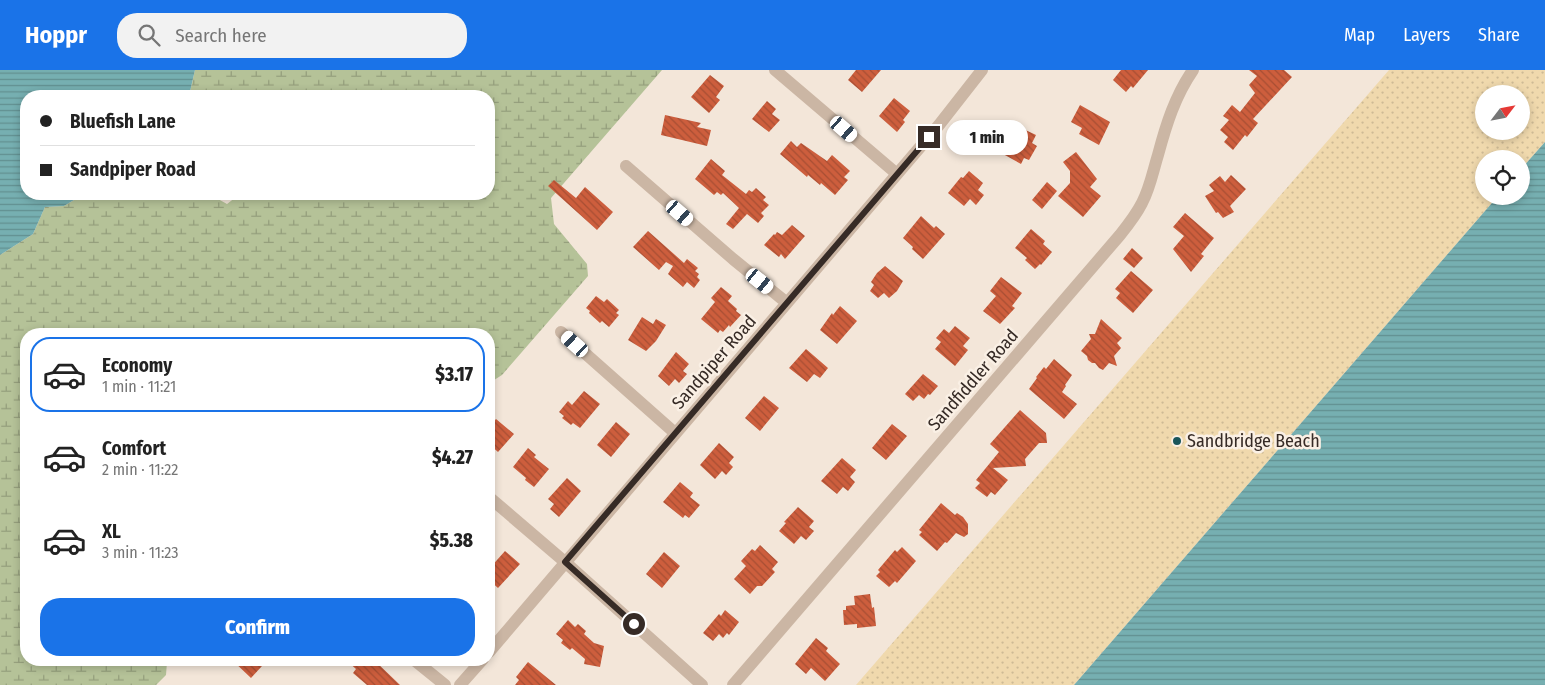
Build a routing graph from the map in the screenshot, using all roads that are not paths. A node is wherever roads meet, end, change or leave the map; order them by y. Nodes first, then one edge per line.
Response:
1 (775, 70) edge
2 (982, 70) edge
3 (1193, 70) edge
4 (626, 166) dead end
5 (897, 174) junction
6 (787, 303) junction
7 (561, 332) dead end
8 (675, 433) junction
9 (495, 502) edge
10 (565, 562) junction
11 (495, 645) edge
12 (422, 666) edge
13 (477, 666) edge
14 (445, 685) edge
15 (460, 685) edge
16 (702, 685) edge
17 (734, 685) edge

1 - 5 street
2 - 5 street, Sandpiper Road
3 - 17 street, Sandfiddler Road
4 - 6 street
5 - 6 street, Sandpiper Road
6 - 8 street, Sandpiper Road
7 - 8 street
8 - 10 street, Sandpiper Road
9 - 10 street
10 - 11 street, Sandpiper Road
10 - 16 street
12 - 14 street
13 - 15 street

